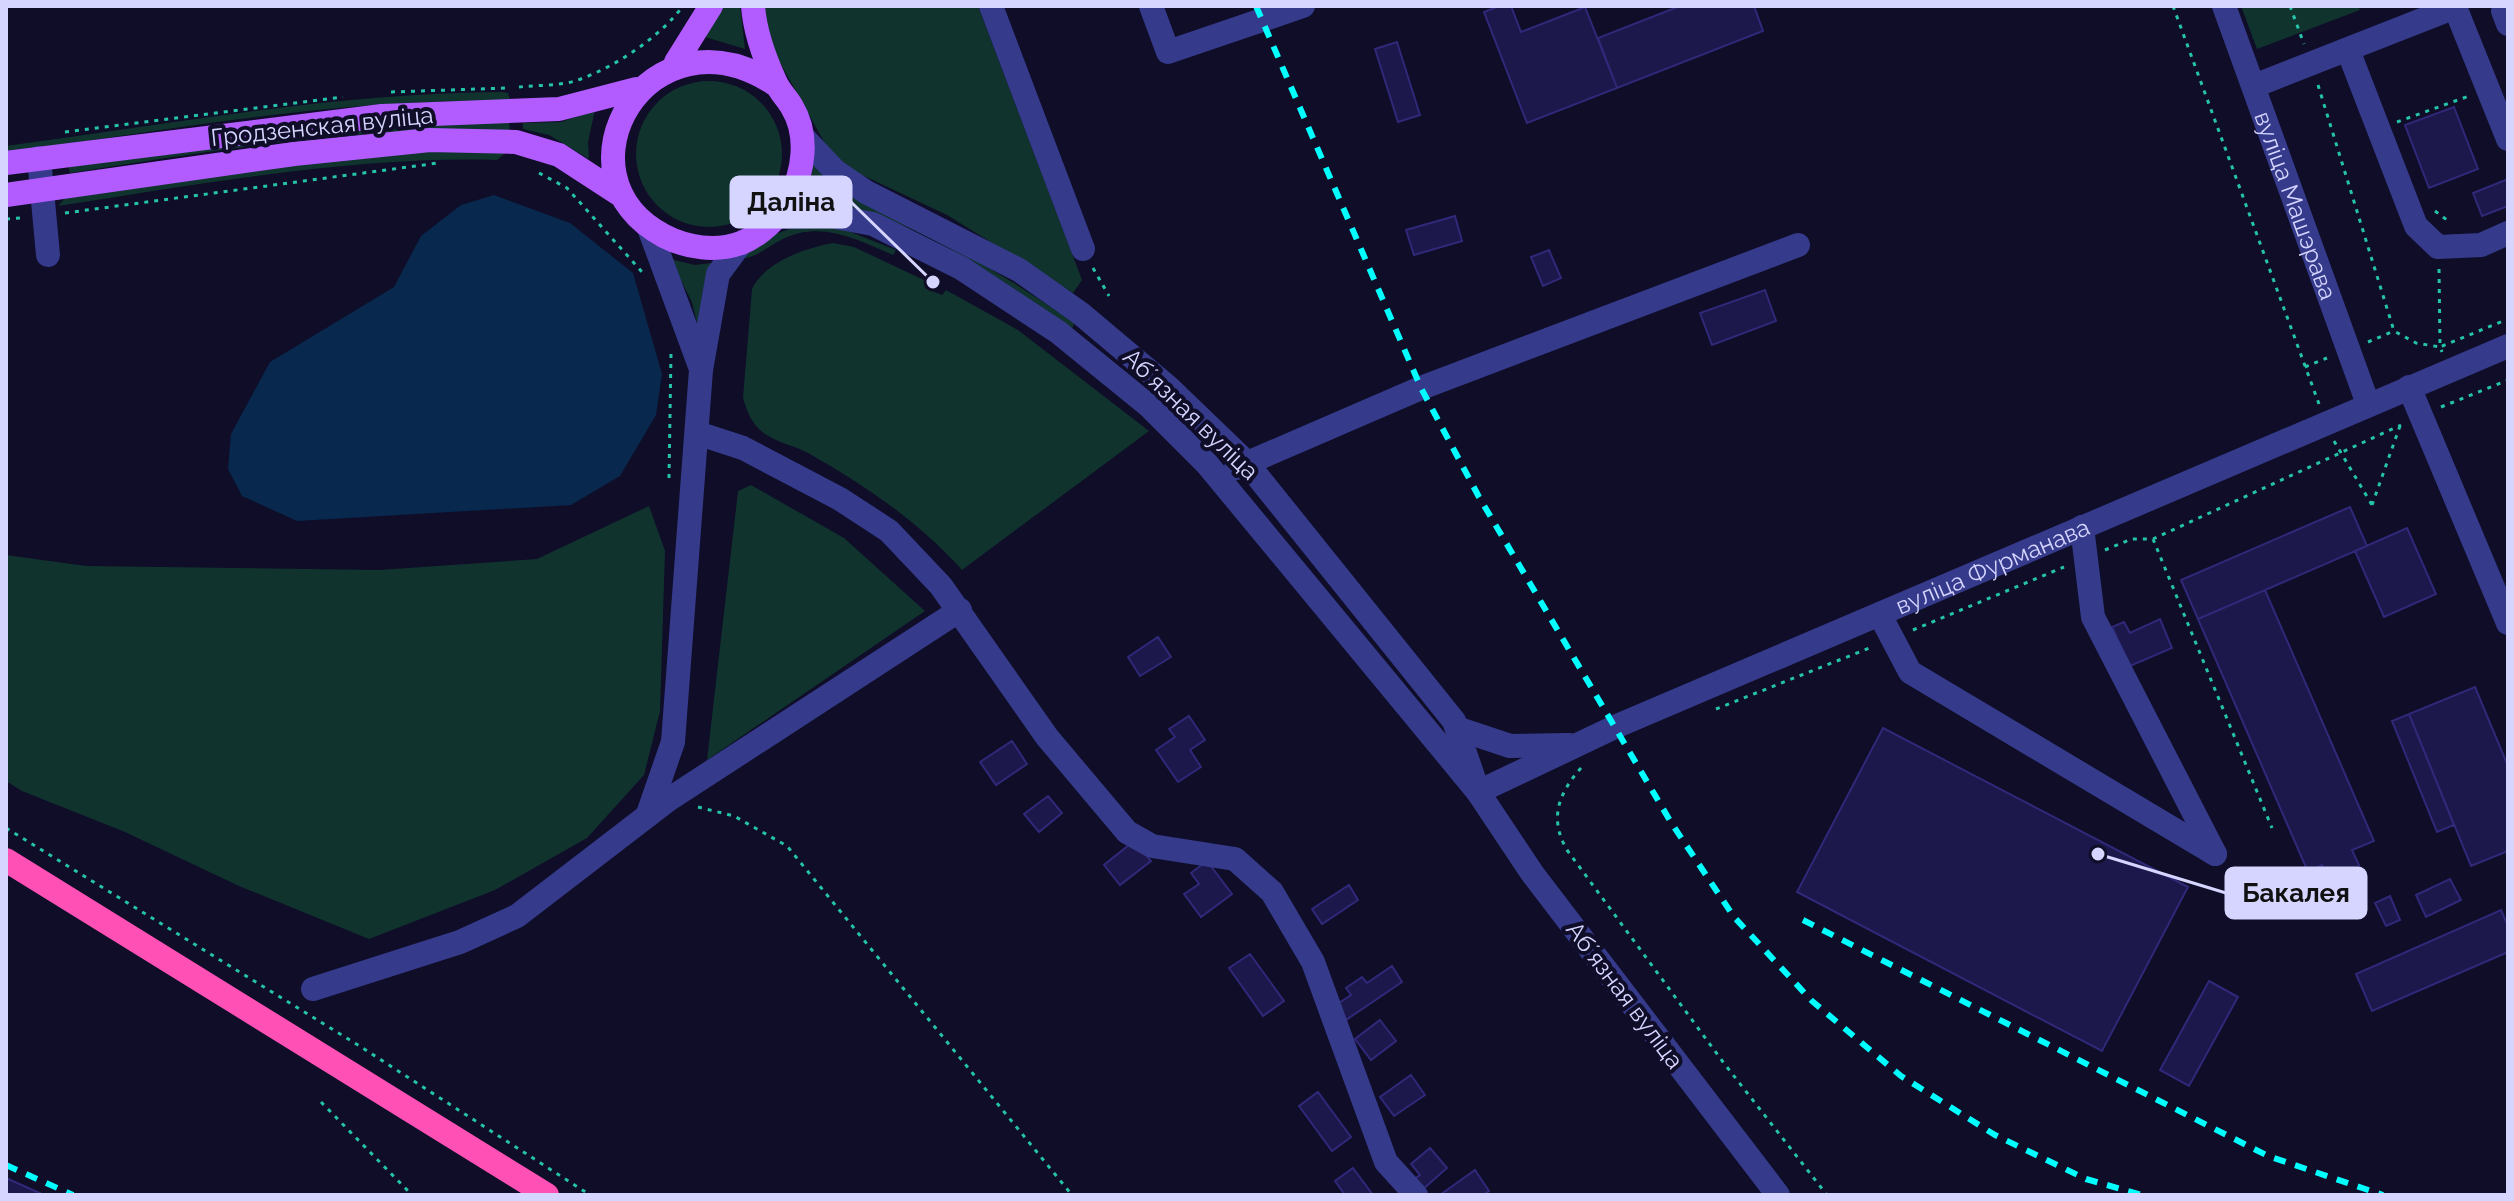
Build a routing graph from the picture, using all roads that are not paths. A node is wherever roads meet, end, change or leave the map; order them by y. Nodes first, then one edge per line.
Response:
1 (711, 6) edge
2 (753, 6) edge
3 (991, 6) edge
4 (1303, 6) edge
5 (2224, 6) edge
6 (1145, 7) edge
7 (2508, 9) edge
8 (2508, 24) edge
9 (2348, 50) junction
10 (676, 62) junction
11 (776, 85) junction
12 (2254, 86) junction
13 (636, 89) junction
14 (803, 137) junction
15 (2508, 139) edge
16 (39, 158) junction
17 (6, 163) edge
18 (6, 195) edge
19 (622, 196) junction
20 (43, 203) junction
21 (779, 217) junction
22 (649, 228) junction
23 (2508, 233) edge
24 (741, 243) junction
25 (1798, 245) dead end
26 (1083, 249) road end
27 (48, 255) dead end
28 (2508, 346) edge
29 (701, 370) junction
30 (2409, 387) junction
31 (2368, 404) junction
32 (697, 433) junction
33 (1246, 462) junction
34 (1219, 478) junction
35 (2082, 527) junction
36 (960, 610) junction
37 (1880, 615) junction
38 (2508, 623) edge
39 (1459, 729) junction
40 (1585, 754) junction
41 (1478, 792) junction
42 (645, 820) junction
43 (6, 860) edge
44 (313, 989) dead end
45 (547, 1195) edge
46 (1416, 1195) edge
47 (1778, 1195) edge

1 - 10 main road, Абʼязная вуліца
2 - 11 main road, Абʼязная вуліца
3 - 26 street
4 - 6 street
5 - 12 street, вуліца Машэрава
7 - 8 street
9 - 12 street
9 - 15 street
9 - 23 street
10 - 11 main road, Абʼязная вуліца
10 - 13 main road, Абʼязная вуліца
11 - 14 main road, Абʼязная вуліца
12 - 31 street, вуліца Машэрава
13 - 16 main road, Гродзенская вуліца
13 - 19 main road, Абʼязная вуліца
14 - 21 main road, Абʼязная вуліца
14 - 33 street, Абʼязная вуліца
16 - 17 main road, Гродзенская вуліца
16 - 20 street
18 - 20 main road, Гродзенская вуліца
19 - 20 main road, Гродзенская вуліца
19 - 22 main road, Абʼязная вуліца
20 - 27 street
21 - 24 main road, Абʼязная вуліца
21 - 34 street, Абʼязная вуліца
22 - 24 main road, Абʼязная вуліца
22 - 29 street
24 - 29 street
25 - 33 street
28 - 30 street, вуліца Фурманава
29 - 32 street
30 - 31 street, вуліца Фурманава
30 - 38 street
31 - 35 street, вуліца Фурманава
32 - 36 street
32 - 42 street
33 - 34 street
33 - 39 street, Абʼязная вуліца
34 - 41 street, Абʼязная вуліца
35 - 37 street, вуліца Фурманава
35 - 37 street
36 - 42 street
36 - 46 street
37 - 40 street, вуліца Фурманава
39 - 40 street
39 - 41 street, Абʼязная вуліца
40 - 41 street, вуліца Фурманава
41 - 47 street, Абʼязная вуліца
42 - 44 street
43 - 45 highway

